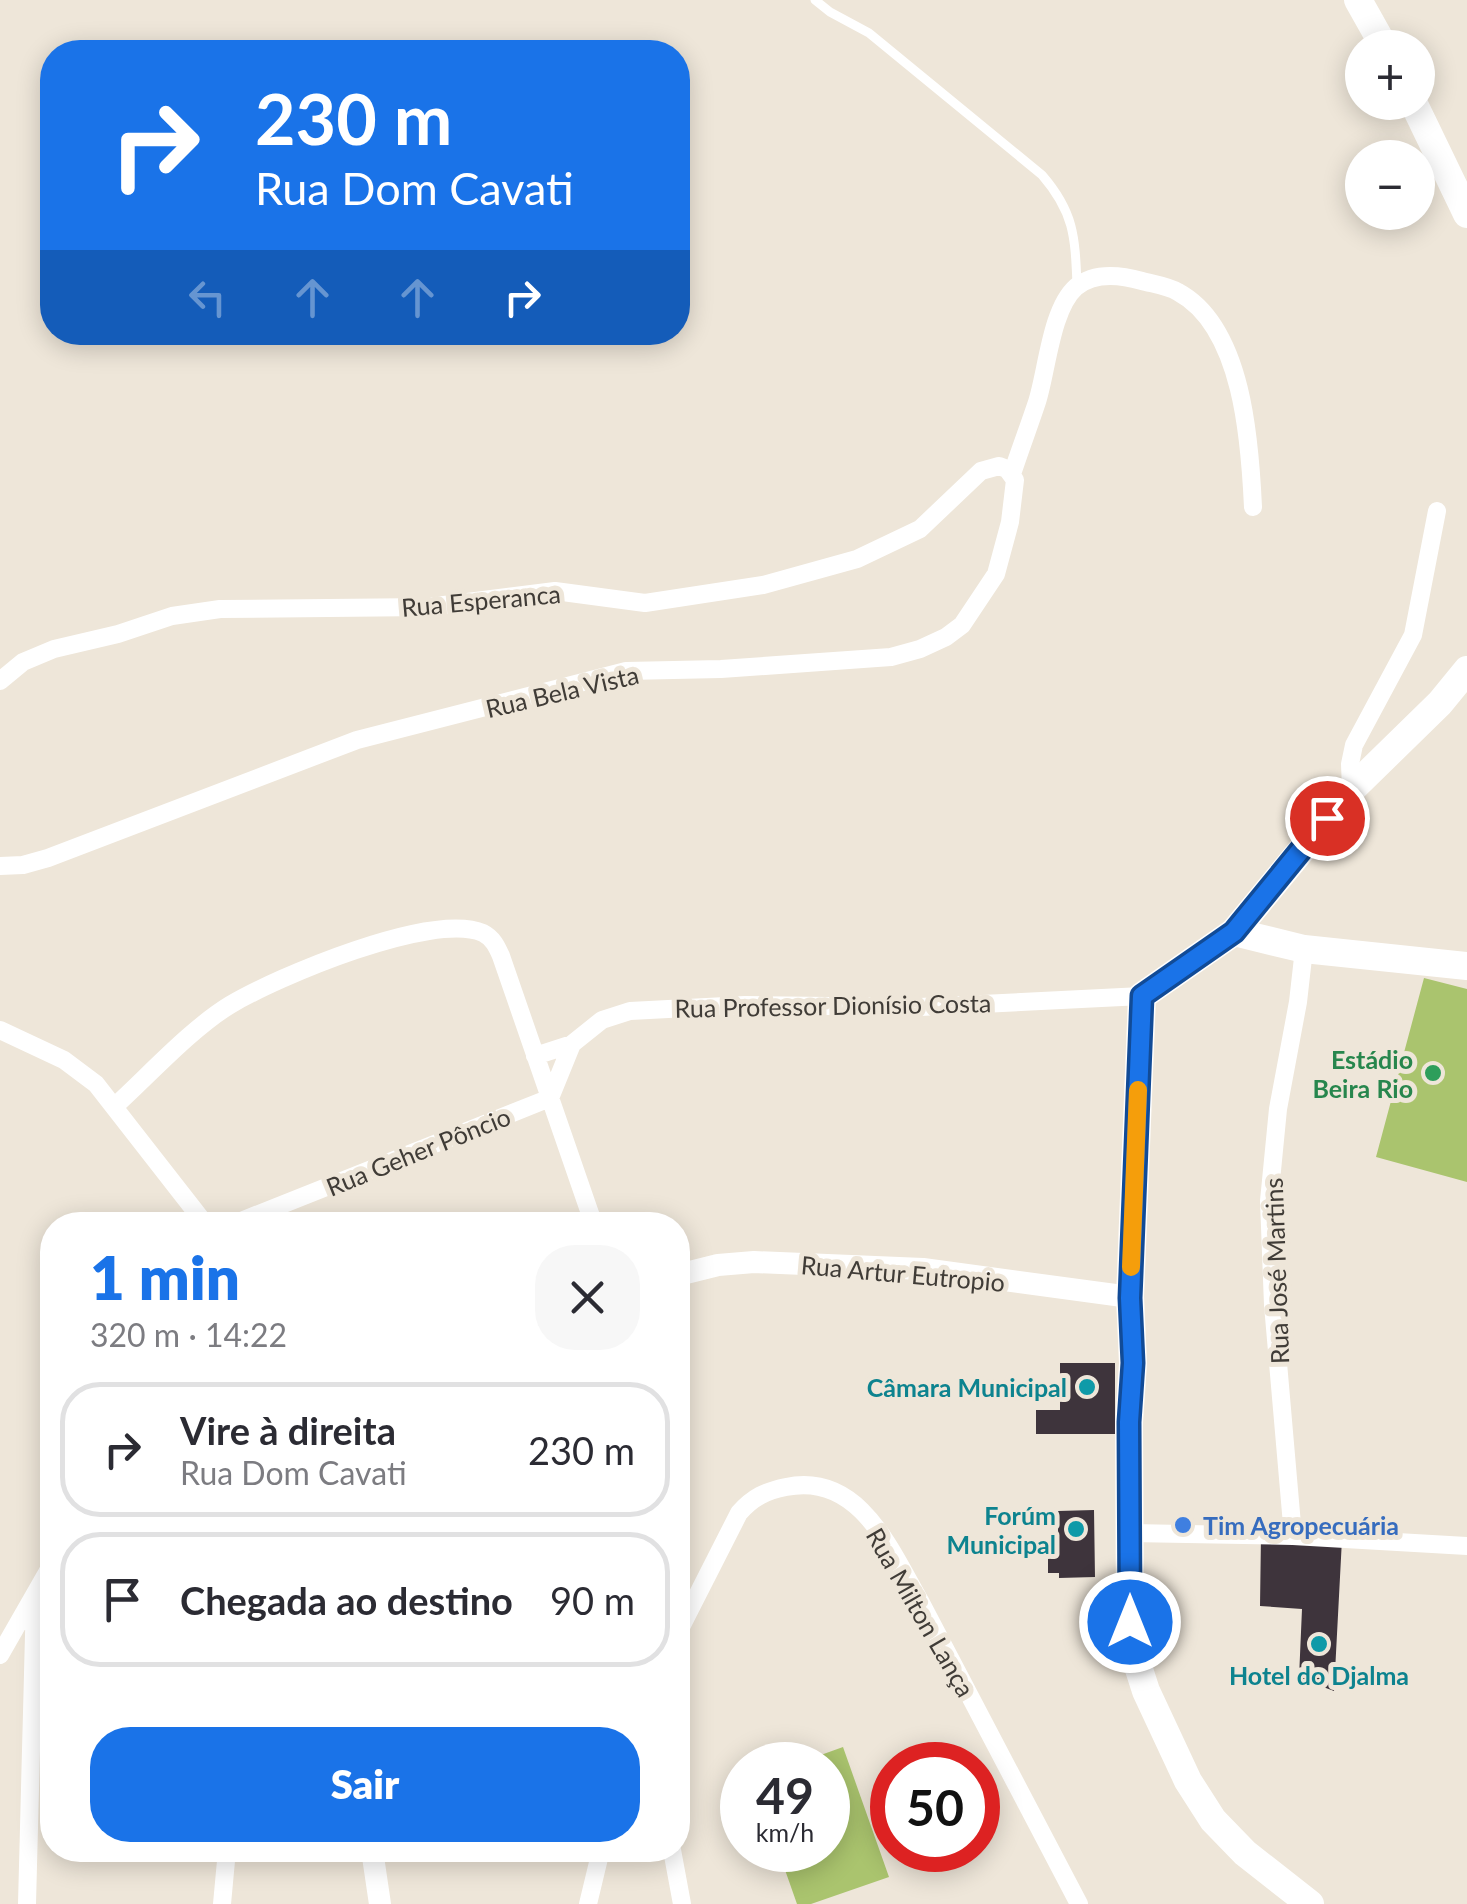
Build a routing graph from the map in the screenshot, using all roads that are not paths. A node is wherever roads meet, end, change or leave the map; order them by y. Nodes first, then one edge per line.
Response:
1 (815, 0) edge
2 (1358, 0) edge
3 (1374, 30) edge
4 (1422, 120) edge
5 (1467, 214) edge
6 (1077, 286) junction
7 (1006, 470) junction
8 (1253, 507) dead end
9 (1437, 511) dead end
10 (1467, 670) edge
11 (0, 681) edge
12 (1350, 790) junction
13 (0, 866) edge
14 (1234, 932) junction
15 (1304, 949) junction
16 (1467, 966) edge
17 (1142, 996) junction
18 (0, 1030) edge
19 (572, 1044) junction
20 (535, 1056) junction
21 (550, 1098) junction
22 (115, 1106) junction
23 (196, 1212) edge
24 (264, 1212) edge
25 (589, 1212) edge
26 (690, 1272) edge
27 (1130, 1298) junction
28 (1130, 1533) junction
29 (1293, 1536) junction
30 (1467, 1546) edge
31 (40, 1587) edge
32 (35, 1597) junction
33 (690, 1608) edge
34 (0, 1655) edge
35 (225, 1862) edge
36 (374, 1862) edge
37 (597, 1862) edge
38 (674, 1862) edge
39 (28, 1904) edge
40 (222, 1904) edge
41 (380, 1904) edge
42 (588, 1904) edge
43 (682, 1904) edge
44 (1078, 1904) edge
45 (1310, 1904) edge

1 - 6 lane
2 - 3 main road
4 - 5 main road
6 - 7 street, Rua Bela Vista
6 - 8 street
7 - 11 street, Rua Esperanca
7 - 13 street, Rua Bela Vista
9 - 12 street
10 - 12 main road
12 - 14 main road
14 - 15 main road
14 - 17 main road
15 - 16 main road
15 - 29 street, Rua José Martins
17 - 19 street, Rua Professor Dionísio Costa
17 - 27 main road
18 - 22 street
19 - 20 street, Rua Professor Dionísio Costa
19 - 21 street
20 - 21 street
20 - 22 street
21 - 24 street, Rua Geher Pôncio
21 - 25 street
22 - 23 street
26 - 27 street, Rua Artur Eutropio
27 - 28 main road
28 - 29 street
28 - 45 main road
29 - 30 street
31 - 32 street
32 - 34 street
32 - 39 street
33 - 44 street, Rua Milton Lança
35 - 40 street
36 - 41 street
37 - 42 street
38 - 43 street

